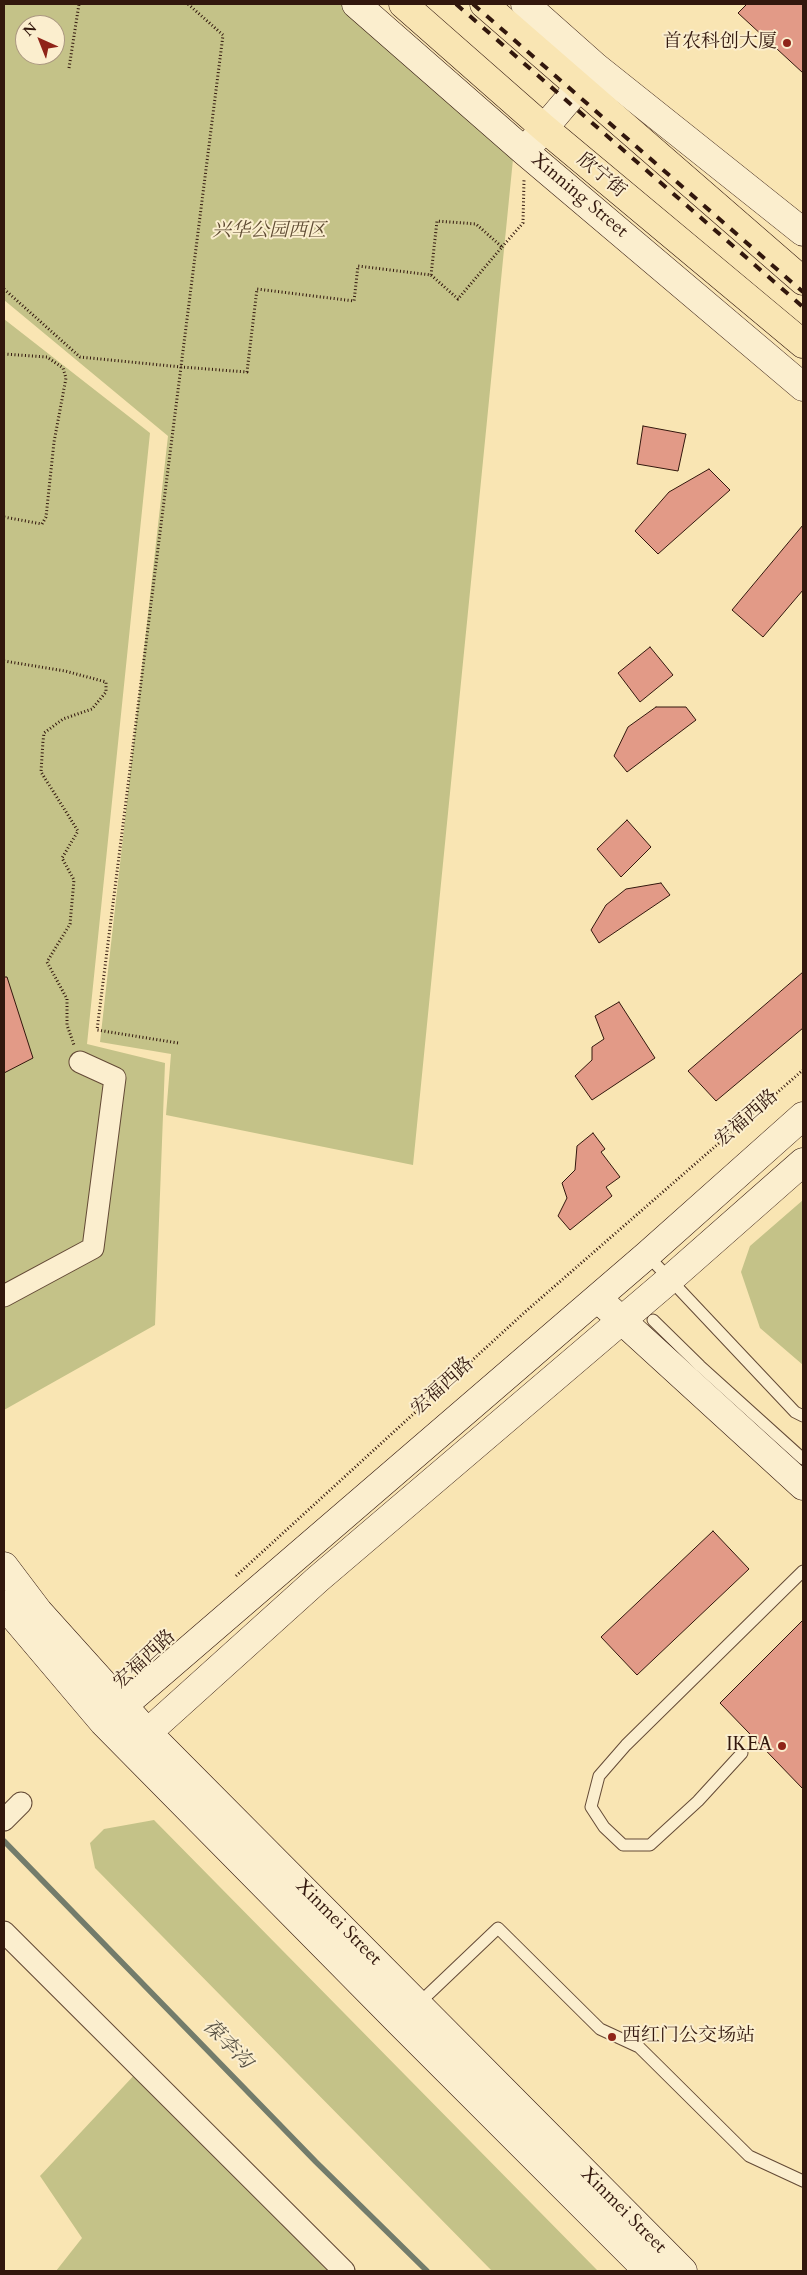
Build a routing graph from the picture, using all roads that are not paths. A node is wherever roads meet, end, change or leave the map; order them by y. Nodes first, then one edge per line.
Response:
1 (356, 4) edge
2 (403, 4) edge
3 (484, 4) edge
4 (525, 4) edge
5 (588, 77) junction
6 (544, 128) junction
7 (524, 150) junction
8 (803, 232) edge
9 (803, 281) edge
10 (803, 344) edge
11 (803, 387) edge
12 (80, 1062) road end
13 (803, 1116) edge
14 (803, 1162) edge
15 (647, 1255) junction
16 (669, 1280) junction
17 (4, 1296) edge
18 (597, 1297) junction
19 (620, 1320) junction
20 (653, 1320) dead end
21 (803, 1416) edge
22 (803, 1460) edge
23 (803, 1486) edge
24 (4, 1566) edge
25 (803, 1571) edge
26 (4, 1605) edge
27 (114, 1714) junction
28 (139, 1740) junction
29 (742, 1753) dead end
30 (4, 1932) edge
31 (418, 2004) junction
32 (399, 2022) junction
33 (803, 2181) edge
34 (344, 2271) edge
35 (648, 2271) edge
36 (682, 2271) edge

1 - 7 street, Xinning Street
2 - 6 main road, 欣宁街
3 - 5 main road
4 - 5 street
5 - 6 street
5 - 8 street
5 - 9 main road
6 - 7 street
6 - 10 main road, 欣宁街
7 - 11 street, Xinning Street
12 - 17 street
13 - 15 street, 宏福西路
14 - 16 street
15 - 16 lane
15 - 18 street, 宏福西路
16 - 19 street
16 - 21 lane
18 - 19 street
18 - 27 street, 宏福西路
19 - 23 street
19 - 28 street
20 - 22 lane
24 - 27 street, Xinmei Street
25 - 29 lane
26 - 27 street, Xinmei Street
27 - 28 street, Xinmei Street
28 - 31 street, Xinmei Street
28 - 32 street, Xinmei Street
30 - 34 street
31 - 32 lane
31 - 33 lane
31 - 36 street, Xinmei Street
32 - 35 street, Xinmei Street

